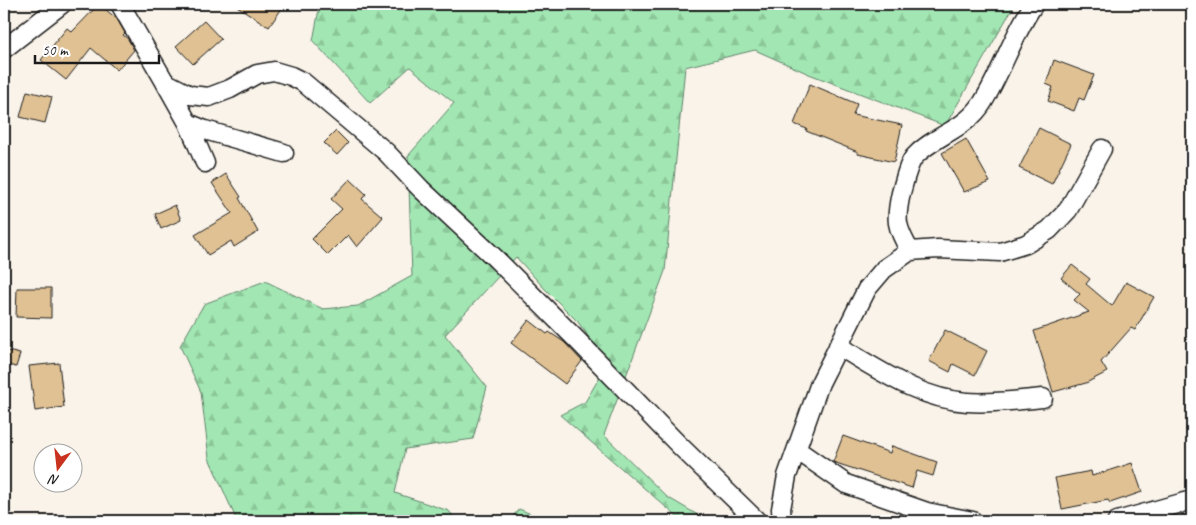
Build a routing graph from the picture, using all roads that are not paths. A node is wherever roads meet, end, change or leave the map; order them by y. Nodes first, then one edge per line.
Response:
1 (62, 4) edge
2 (120, 4) edge
3 (1034, 4) edge
4 (4, 49) edge
5 (165, 82) junction
6 (188, 123) junction
7 (1102, 149) dead end
8 (284, 153) dead end
9 (206, 163) dead end
10 (910, 251) junction
11 (838, 346) junction
12 (1044, 398) dead end
13 (797, 450) junction
14 (1192, 500) edge
15 (758, 521) edge
16 (782, 521) edge
17 (973, 521) edge
18 (1117, 521) edge

1 - 4 street
2 - 5 street
3 - 10 street
5 - 6 street
5 - 15 street
6 - 8 street
6 - 9 street
7 - 10 street
10 - 11 street
11 - 12 street
11 - 13 street
13 - 16 street
13 - 17 street
14 - 18 street

